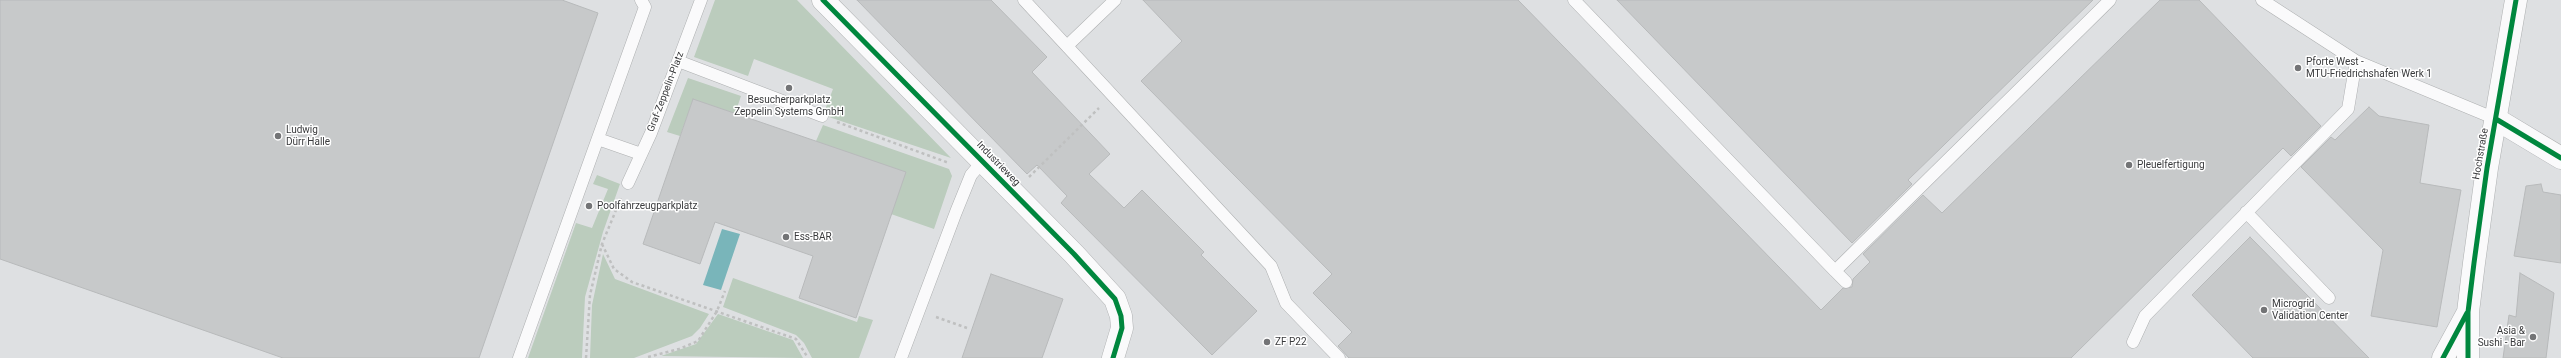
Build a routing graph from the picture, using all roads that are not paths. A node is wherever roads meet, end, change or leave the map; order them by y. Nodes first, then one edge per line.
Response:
1 (641, 0) edge
2 (701, 0) edge
3 (823, 0) edge
4 (1024, 0) edge
5 (1115, 0) edge
6 (1574, 0) edge
7 (2110, 0) edge
8 (2262, 0) edge
9 (2516, 0) edge
10 (1067, 46) junction
11 (678, 61) junction
12 (2356, 61) junction
13 (822, 116) road end
14 (2496, 119) junction
15 (598, 139) junction
16 (641, 154) junction
17 (2561, 158) edge
18 (983, 161) junction
19 (628, 183) road end
20 (2246, 212) junction
21 (1835, 271) junction
22 (1846, 282) dead end
23 (2329, 298) dead end
24 (2468, 312) junction
25 (2133, 342) dead end
26 (520, 358) edge
27 (901, 358) edge
28 (1113, 358) edge
29 (1339, 358) edge
30 (2443, 358) edge
31 (2468, 358) edge

1 - 15 lane
2 - 11 lane, Graf-Zeppelin-Platz
3 - 18 street, Industrieweg
4 - 10 lane
5 - 10 lane
6 - 21 lane
7 - 21 lane
8 - 12 lane
9 - 14 street, Hochstraße
10 - 29 lane
11 - 13 lane
11 - 16 lane, Graf-Zeppelin-Platz
12 - 14 lane
12 - 20 lane
14 - 17 street
14 - 24 street, Hochstraße
15 - 16 lane
15 - 26 lane
16 - 19 lane, Graf-Zeppelin-Platz
18 - 27 lane
18 - 28 street, Industrieweg
20 - 23 lane
20 - 25 lane
21 - 22 lane
24 - 30 street, Hochstraße
24 - 31 street, Hochstraße

